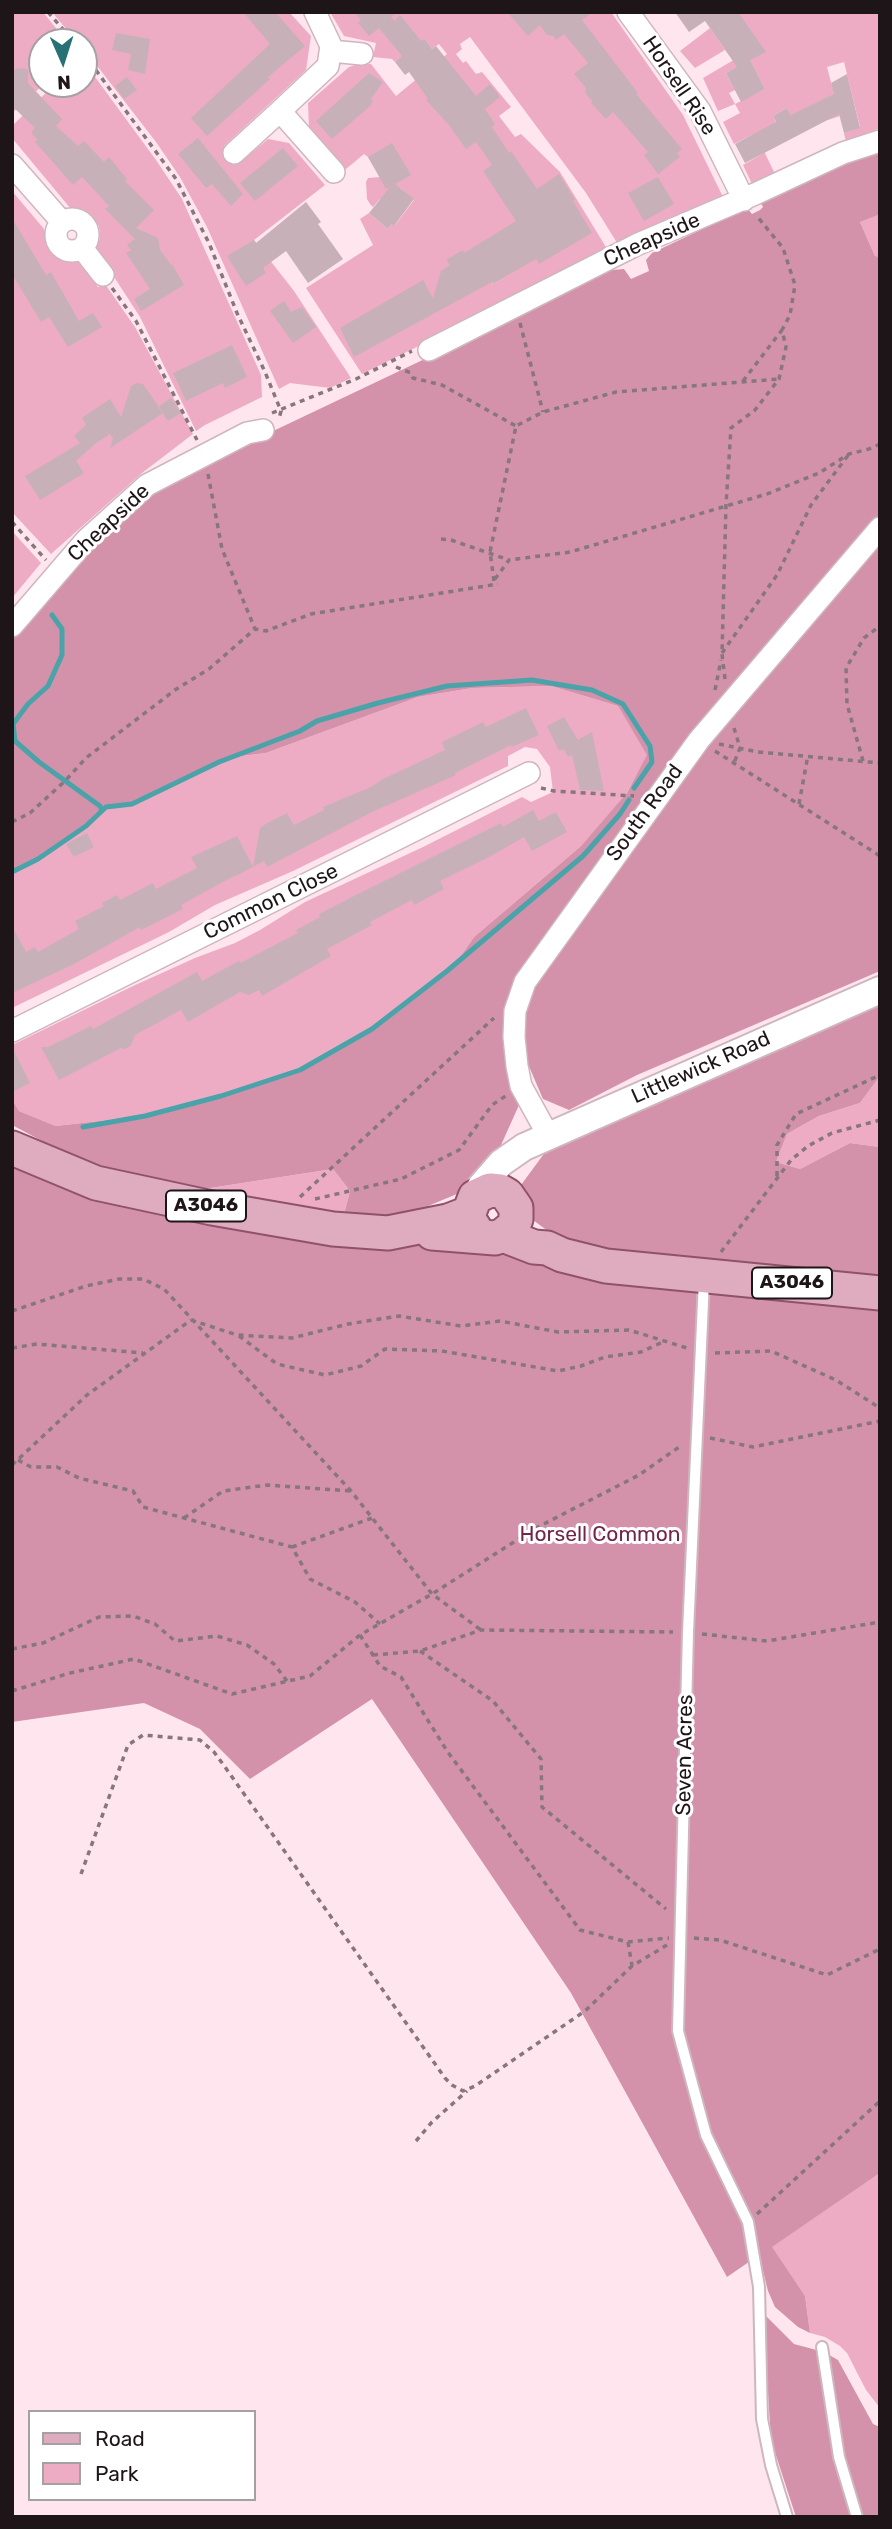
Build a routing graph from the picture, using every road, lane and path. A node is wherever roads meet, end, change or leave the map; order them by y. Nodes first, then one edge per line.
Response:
1 (48, 12) edge
2 (315, 12) edge
3 (628, 12) edge
4 (62, 28) edge
5 (331, 51) junction
6 (362, 54) dead end
7 (98, 73) edge
8 (280, 111) junction
9 (880, 141) edge
10 (234, 153) dead end
11 (12, 165) edge
12 (334, 172) dead end
13 (744, 200) junction
14 (103, 275) joint
15 (520, 304) junction
16 (782, 330) junction
17 (425, 349) joint
18 (396, 367) dead end
19 (779, 379) junction
20 (743, 381) junction
21 (281, 411) junction
22 (543, 412) junction
23 (271, 422) junction
24 (516, 426) junction
25 (195, 436) junction
26 (187, 443) dead end
27 (880, 444) edge
28 (849, 454) junction
29 (205, 456) junction
30 (726, 505) junction
31 (12, 522) edge
32 (880, 528) edge
33 (441, 539) dead end
34 (490, 552) junction
35 (509, 560) junction
36 (57, 572) junction
37 (498, 584) dead end
38 (12, 626) edge
39 (880, 626) edge
40 (255, 628) junction
41 (722, 654) junction
42 (719, 703) junction
43 (699, 740) junction
44 (740, 748) junction
45 (808, 755) junction
46 (863, 761) junction
47 (734, 763) junction
48 (880, 763) edge
49 (529, 773) joint
50 (641, 797) dead end
51 (799, 804) junction
52 (12, 822) edge
53 (880, 856) edge
54 (880, 990) edge
55 (522, 991) junction
56 (12, 1031) edge
57 (880, 1075) edge
58 (521, 1086) junction
59 (880, 1119) edge
60 (548, 1135) junction
61 (12, 1147) edge
62 (777, 1178) junction
63 (492, 1215) junction
64 (704, 1274) junction
65 (880, 1293) edge
66 (12, 1311) edge
67 (191, 1320) junction
68 (237, 1335) junction
69 (665, 1341) junction
70 (12, 1348) edge
71 (699, 1352) junction
72 (144, 1353) junction
73 (880, 1408) edge
74 (880, 1421) edge
75 (696, 1435) junction
76 (18, 1460) junction
77 (12, 1465) edge
78 (351, 1491) junction
79 (372, 1518) junction
80 (184, 1519) junction
81 (292, 1547) junction
82 (432, 1594) junction
83 (380, 1624) junction
84 (360, 1635) junction
85 (12, 1648) edge
86 (420, 1651) junction
87 (373, 1656) junction
88 (287, 1681) junction
89 (12, 1691) edge
90 (81, 1874) dead end
91 (681, 1921) junction
92 (681, 1937) junction
93 (628, 1942) junction
94 (880, 1949) edge
95 (632, 1966) junction
96 (468, 2090) junction
97 (880, 2101) edge
98 (416, 2141) dead end
99 (748, 2222) junction
100 (822, 2347) dead end
101 (787, 2517) edge
102 (857, 2517) edge

1 - 4 path
2 - 5 street
3 - 13 street, Horsell Rise
5 - 6 street
5 - 8 street
7 - 21 path
8 - 10 street
8 - 12 street
9 - 13 street, Cheapside
11 - 14 street
13 - 15 street, Cheapside
13 - 16 path
14 - 25 path
15 - 17 street, Cheapside
15 - 22 path
16 - 19 path
16 - 20 path
17 - 21 path
18 - 24 path
19 - 20 path
19 - 30 path
20 - 22 path
21 - 23 path
21 - 23 path
22 - 24 path
23 - 29 street, Cheapside
24 - 34 path
25 - 26 path
25 - 29 path
27 - 28 path
28 - 30 path
28 - 41 path
29 - 36 street, Cheapside
29 - 40 path
30 - 35 path
30 - 41 path
31 - 36 path
32 - 42 street, South Road
33 - 34 path
34 - 35 path
34 - 35 path
36 - 38 street, Cheapside
37 - 40 path
39 - 46 path
40 - 52 path
41 - 42 path
41 - 42 path
42 - 43 street, South Road
43 - 44 path
43 - 47 path
43 - 55 street, South Road
44 - 45 path
44 - 47 path
45 - 46 path
45 - 51 path
46 - 48 path
47 - 51 path
49 - 50 path
49 - 56 street, Common Close
51 - 53 path
54 - 60 street, Littlewick Road
55 - 58 street, South Road
55 - 58 path
57 - 62 path
58 - 60 street, South Road
59 - 62 path
60 - 63 street, Littlewick Road
61 - 63 main road, A3046
62 - 64 path
63 - 64 main road, A3046
64 - 65 main road, A3046
64 - 71 lane, Seven Acres
66 - 67 path
67 - 68 path
67 - 72 path
67 - 78 path
68 - 69 path
68 - 69 path
69 - 71 path
70 - 72 path
71 - 73 path
71 - 75 lane, Seven Acres
72 - 76 path
74 - 75 path
75 - 82 path
75 - 91 lane, Seven Acres
76 - 77 path
76 - 80 path
78 - 79 path
78 - 80 path
79 - 81 path
79 - 82 path
80 - 81 path
81 - 83 path
82 - 83 path
82 - 86 path
83 - 84 path
84 - 87 path
84 - 88 path
85 - 88 path
86 - 87 path
86 - 91 path
87 - 93 path
88 - 89 path
90 - 96 path
91 - 92 lane, Seven Acres
92 - 93 path
92 - 94 path
92 - 95 path
92 - 99 lane, Seven Acres
93 - 95 path
95 - 96 path
96 - 98 path
97 - 99 path
99 - 101 lane, Seven Acres
100 - 102 lane

